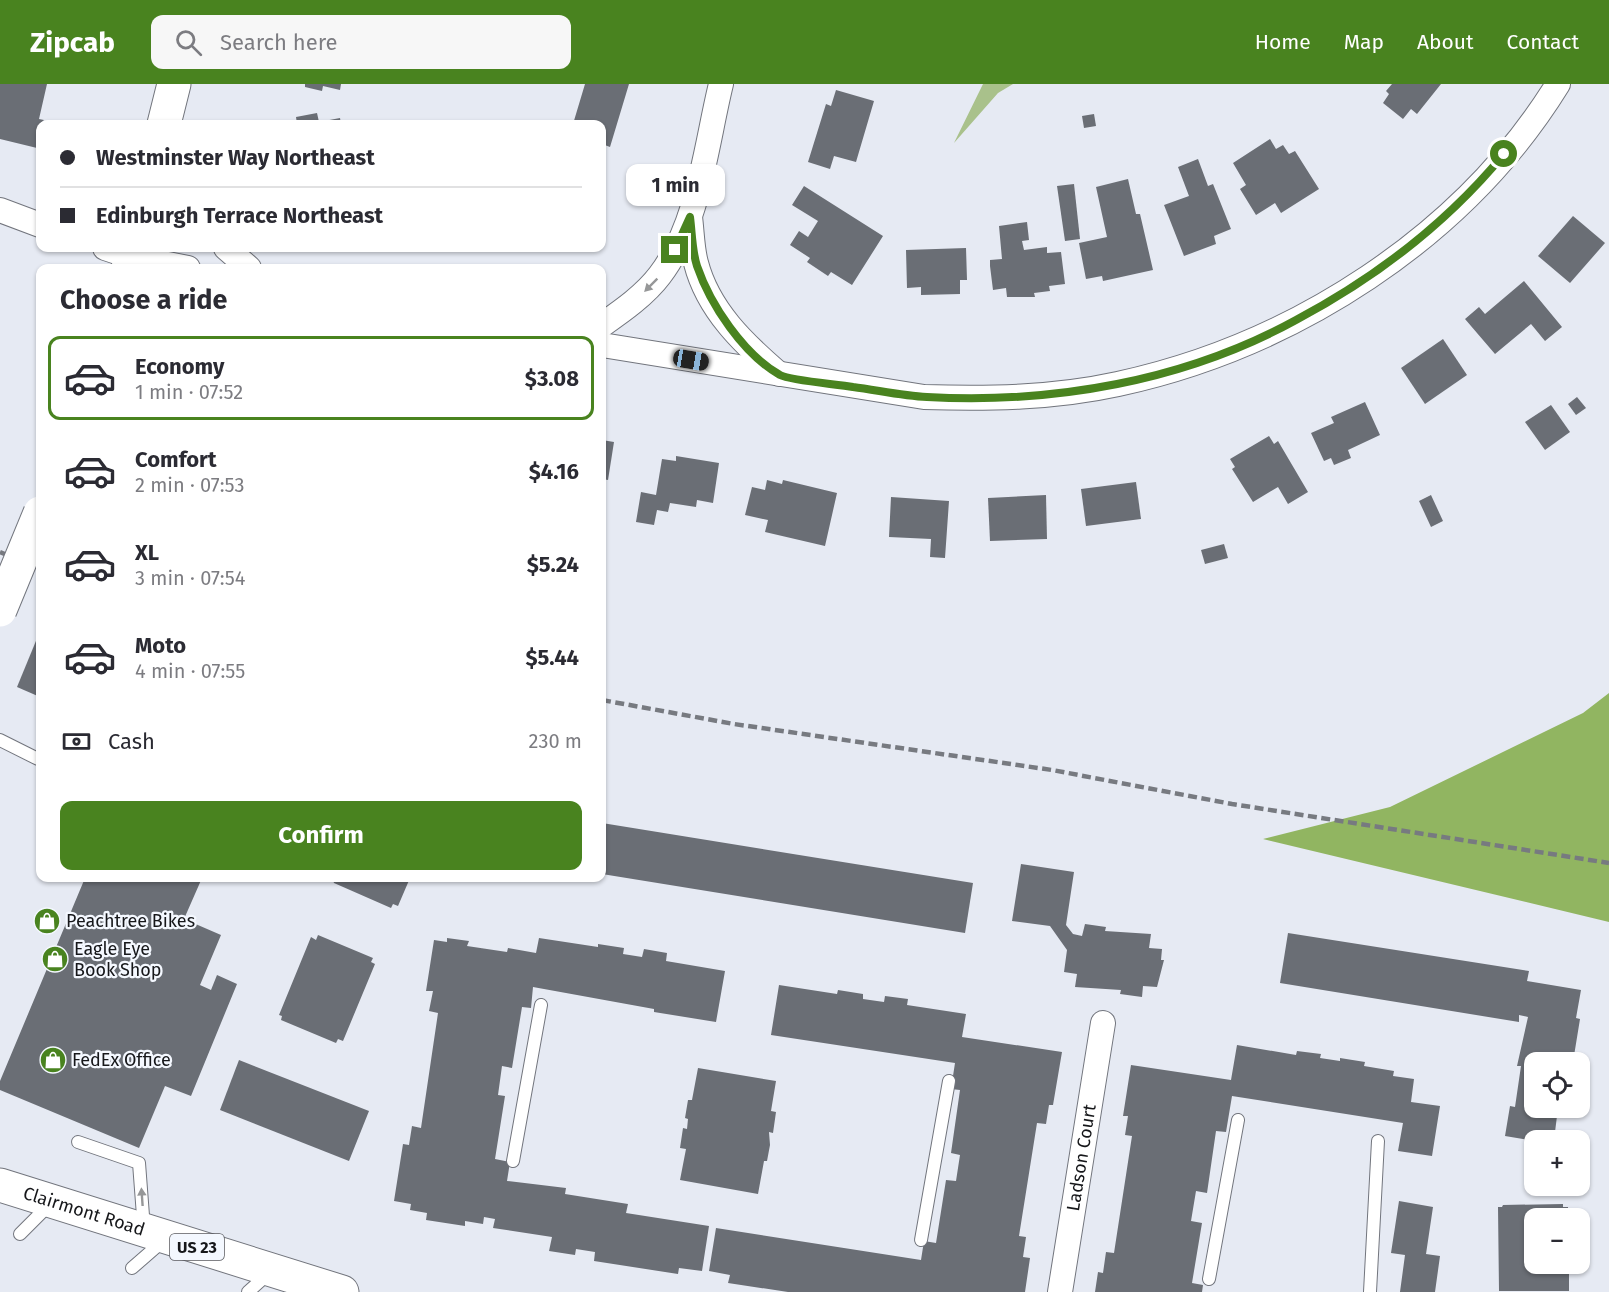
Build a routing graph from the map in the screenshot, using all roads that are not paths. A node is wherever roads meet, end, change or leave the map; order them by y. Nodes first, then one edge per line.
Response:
1 (721, 84) edge
2 (1558, 84) edge
3 (0, 210) edge
4 (690, 217) junction
5 (36, 224) edge
6 (231, 252) edge
7 (124, 255) edge
8 (168, 264) edge
9 (244, 264) edge
10 (606, 322) edge
11 (606, 346) edge
12 (781, 375) junction
13 (36, 523) edge
14 (0, 610) edge
15 (0, 740) edge
16 (36, 758) edge
17 (541, 1005) dead end
18 (1103, 1023) dead end
19 (949, 1081) dead end
20 (1238, 1120) dead end
21 (1378, 1141) dead end
22 (78, 1142) dead end
23 (513, 1161) dead end
24 (0, 1185) edge
25 (53, 1202) junction
26 (20, 1234) dead end
27 (155, 1234) junction
28 (921, 1240) dead end
29 (132, 1268) dead end
30 (272, 1270) junction
31 (1209, 1279) dead end
32 (248, 1292) edge
33 (342, 1292) edge
34 (1060, 1292) edge
35 (1370, 1292) edge

1 - 4 street
2 - 12 street
3 - 5 street
4 -> 10 street
4 - 12 street
6 - 9 street
7 - 8 street
11 - 12 street
13 - 14 main road, bridge
15 - 16 lane
17 - 23 lane
18 - 34 street, Ladson Court
19 - 28 lane
20 - 31 lane
21 - 35 lane
27 -> 22 lane
24 - 25 main road, Clairmont Road / US 23
25 - 26 lane
25 - 27 main road, Clairmont Road / US 23
27 - 29 lane
27 - 30 main road, Clairmont Road / US 23
30 - 32 lane
30 - 33 main road, Clairmont Road / US 23

